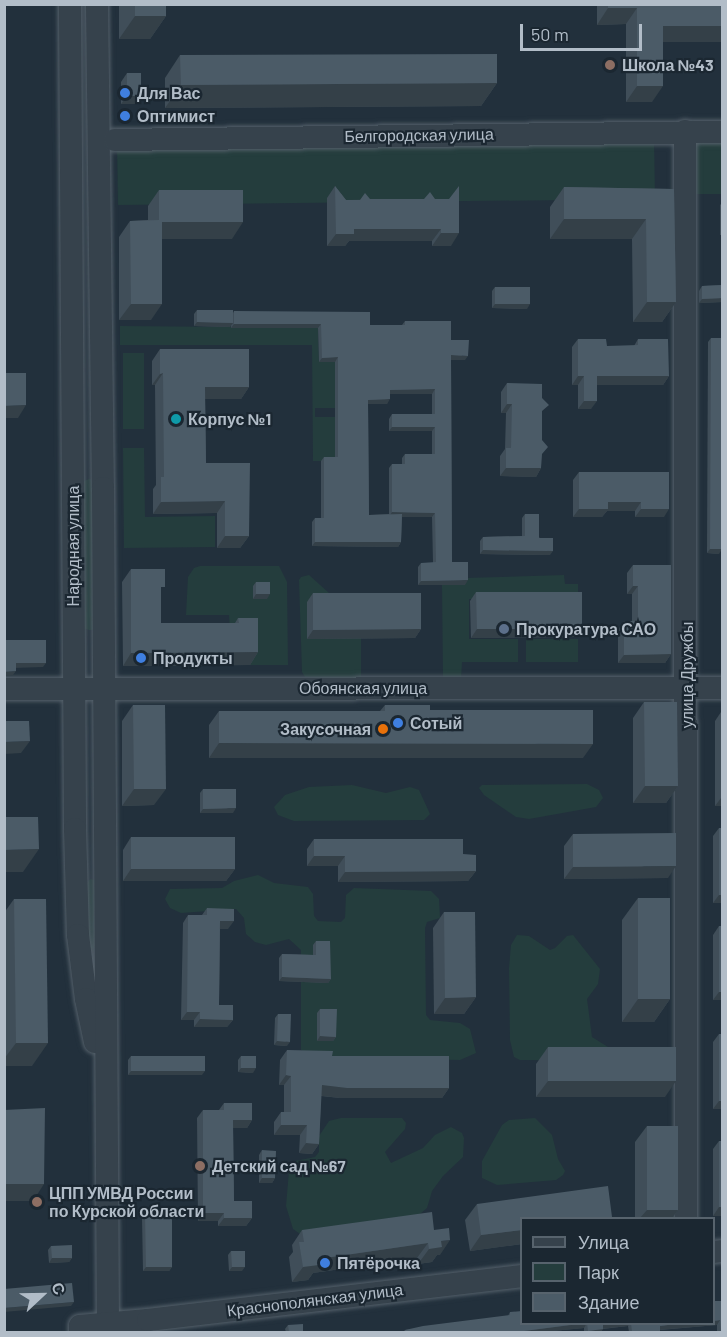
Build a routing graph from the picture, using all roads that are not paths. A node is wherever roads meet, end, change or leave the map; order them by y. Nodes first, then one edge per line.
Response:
1 (70, 4) edge
2 (97, 4) edge
3 (685, 131) junction
4 (723, 132) edge
5 (115, 140) dead end
6 (74, 688) junction
7 (105, 688) junction
8 (687, 688) junction
9 (723, 688) edge
10 (4, 689) edge
11 (105, 1085) junction
12 (686, 1217) edge
13 (520, 1276) edge
14 (108, 1324) junction
15 (80, 1332) edge

1 - 6 street, Народная улица
2 - 7 street, Народная улица
3 - 4 street, Белгородская улица
3 - 5 street, Белгородская улица
3 - 8 street, улица Дружбы
6 - 7 street, Обоянская улица
6 - 10 street, Обоянская улица
6 - 11 street, Народная улица
7 - 8 street, Обоянская улица
7 - 11 street, Народная улица
8 - 9 street, Обоянская улица
8 - 12 street, улица Дружбы
11 - 14 street, Народная улица
13 - 14 street, Краснополянская улица
14 - 15 street

